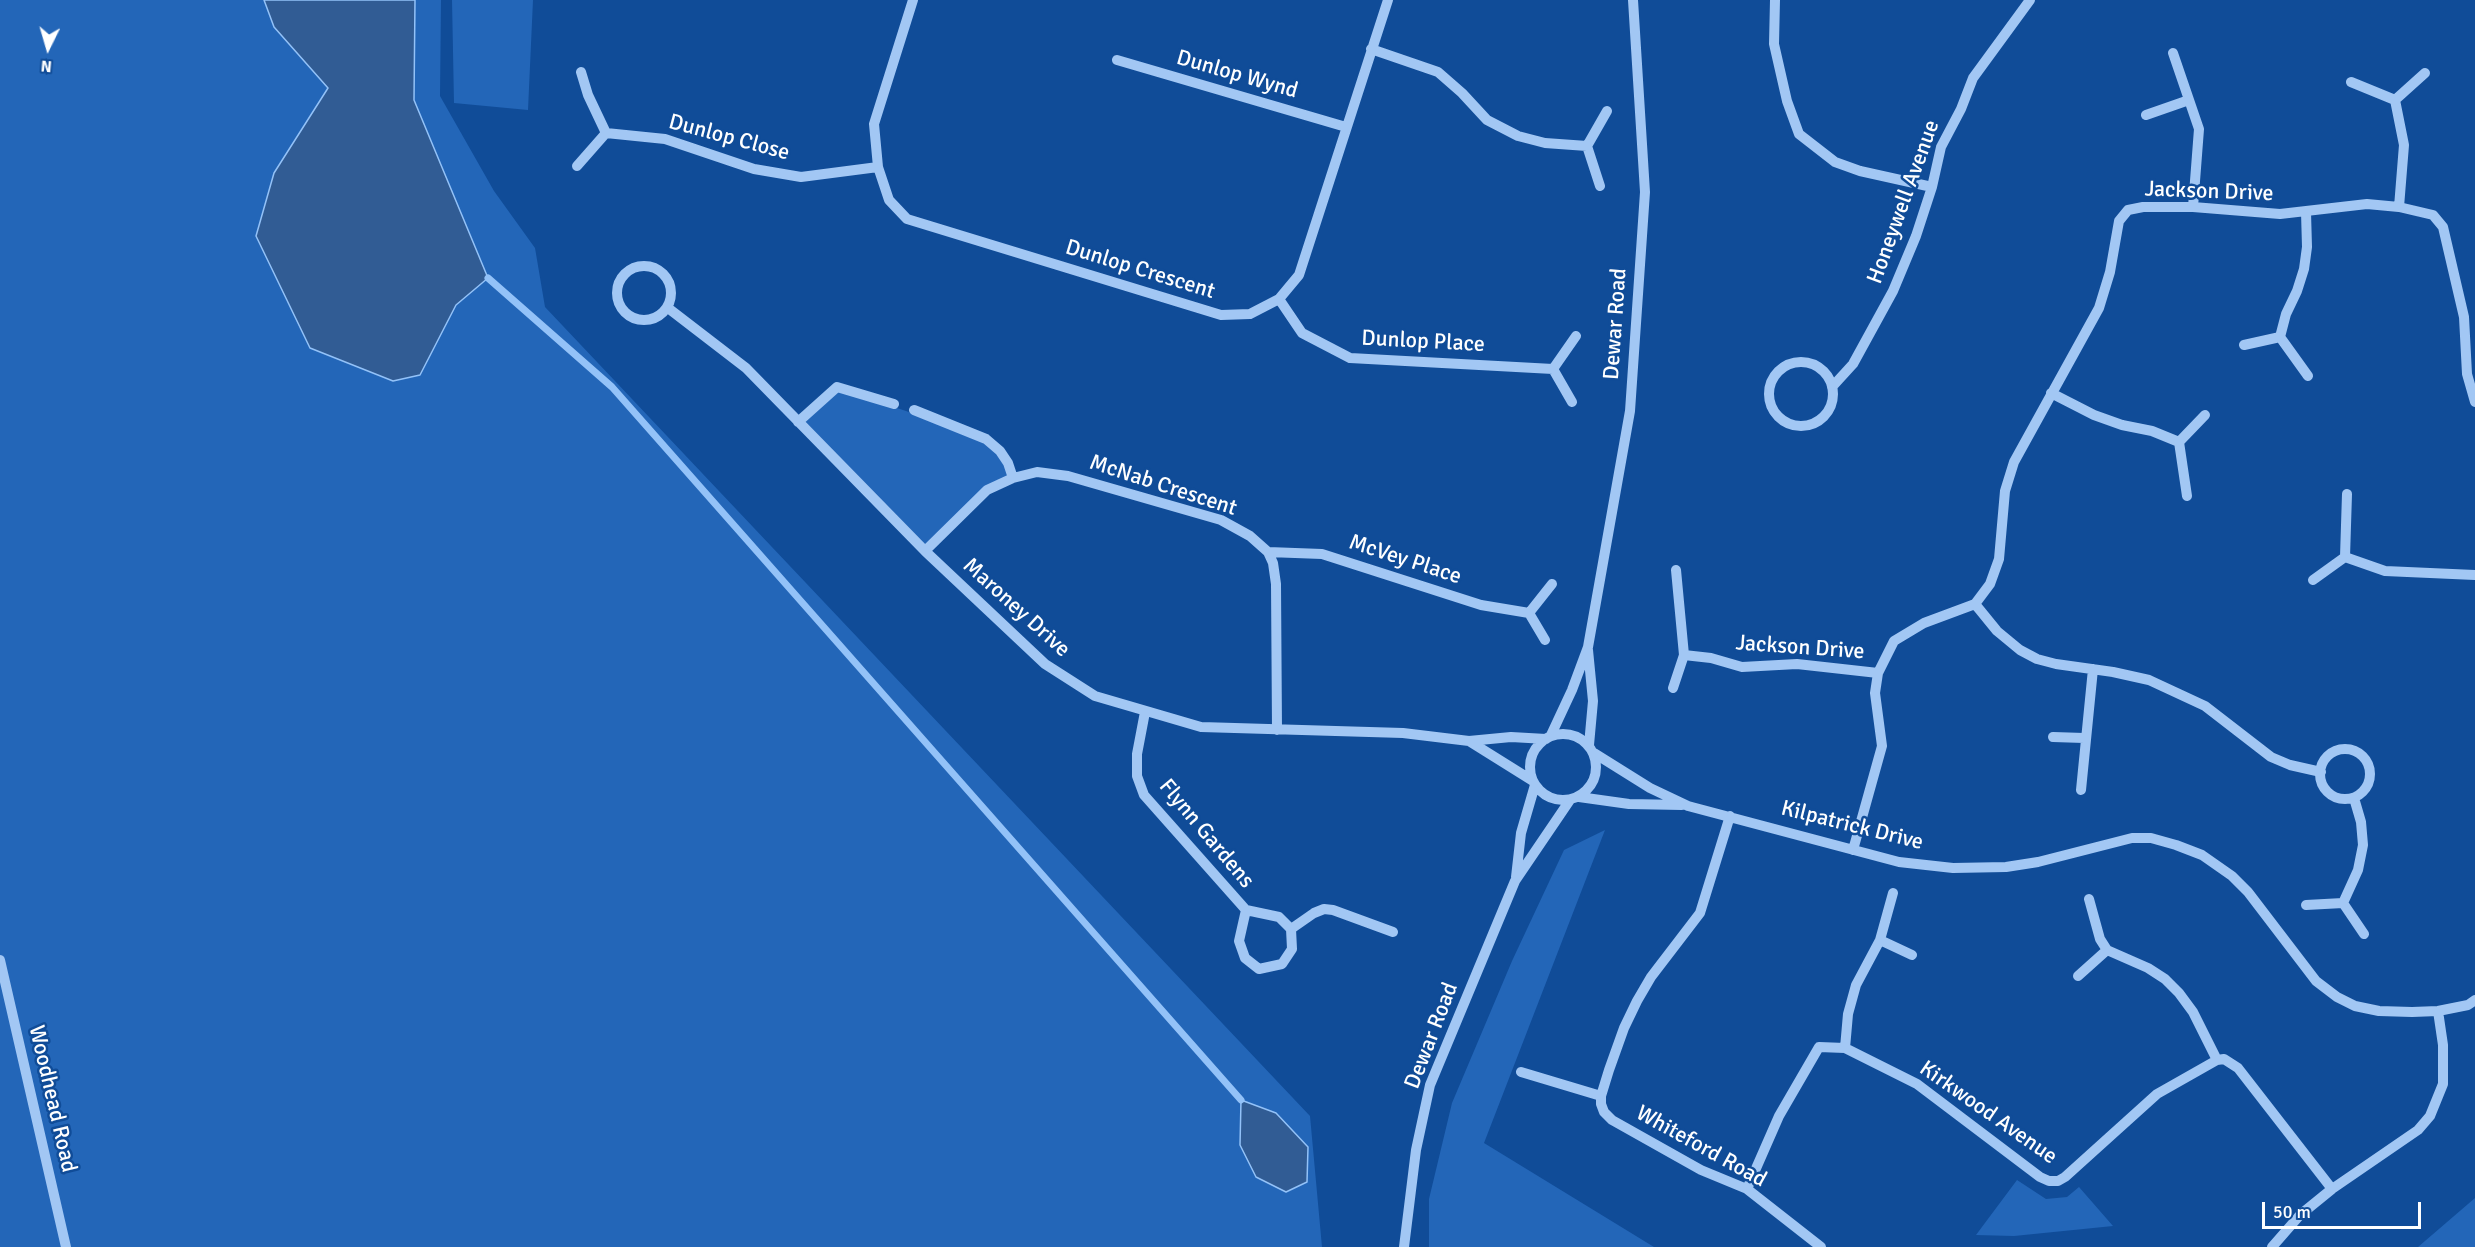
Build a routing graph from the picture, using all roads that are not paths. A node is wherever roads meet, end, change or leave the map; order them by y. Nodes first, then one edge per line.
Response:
1 (913, 0) edge
2 (1388, 0) edge
3 (1633, 0) edge
4 (1775, 0) edge
5 (2030, 0) edge
6 (1371, 49) junction
7 (2173, 53) dead end
8 (1117, 60) dead end
9 (580, 72) dead end
10 (2425, 73) dead end
11 (2351, 81) dead end
12 (2189, 100) junction
13 (2395, 100) junction
14 (1607, 111) dead end
15 (2146, 115) dead end
16 (1346, 127) junction
17 (606, 133) junction
18 (1587, 146) junction
19 (577, 166) dead end
20 (878, 167) junction
21 (1600, 186) dead end
22 (1932, 187) junction
23 (2193, 207) junction
24 (2399, 207) junction
25 (2306, 212) junction
26 (1279, 299) junction
27 (668, 308) junction
28 (1576, 336) dead end
29 (2280, 337) junction
30 (2244, 345) dead end
31 (1553, 369) junction
32 (2308, 375) dead end
33 (1832, 387) junction
34 (2051, 393) junction
35 (1572, 402) dead end
36 (2475, 402) edge
37 (894, 404) dead end
38 (914, 411) dead end
39 (2205, 415) dead end
40 (798, 422) junction
41 (2179, 442) junction
42 (1013, 478) junction
43 (2347, 494) dead end
44 (2187, 496) dead end
45 (925, 551) junction
46 (1268, 552) junction
47 (2345, 557) junction
48 (1676, 570) dead end
49 (2475, 575) edge
50 (2313, 580) dead end
51 (1552, 584) dead end
52 (1975, 604) junction
53 (1528, 613) junction
54 (1545, 640) dead end
55 (1588, 647) junction
56 (1684, 655) junction
57 (2093, 669) junction
58 (1878, 674) junction
59 (1673, 688) dead end
60 (1145, 712) junction
61 (1277, 730) junction
62 (1549, 737) junction
63 (2053, 737) dead end
64 (2084, 738) junction
65 (1469, 741) junction
66 (1592, 749) junction
67 (2320, 772) junction
68 (1534, 783) junction
69 (2081, 790) dead end
70 (1574, 798) junction
71 (2354, 798) junction
72 (1688, 806) junction
73 (1730, 816) junction
74 (1853, 850) junction
75 (1515, 881) junction
76 (1893, 893) dead end
77 (2089, 899) dead end
78 (2343, 903) junction
79 (2306, 905) dead end
80 (1245, 910) junction
81 (1291, 929) junction
82 (1393, 932) dead end
83 (2364, 933) dead end
84 (1880, 940) junction
85 (2107, 950) junction
86 (1912, 955) dead end
87 (0, 960) edge
88 (2078, 976) dead end
89 (2475, 1000) edge
90 (2438, 1011) junction
91 (1845, 1048) junction
92 (2217, 1060) junction
93 (1521, 1072) dead end
94 (1601, 1096) junction
95 (2332, 1189) junction
96 (1747, 1190) junction
97 (66, 1247) edge
98 (1404, 1247) edge
99 (1821, 1247) edge
100 (2272, 1247) edge

1 - 20 street, Dunlop Crescent
2 - 6 street, Dunlop Crescent
3 - 55 street, Dewar Road
4 - 22 street
5 - 22 street, Honeywell Avenue
6 - 16 street, Dunlop Crescent
6 - 18 street
7 - 12 street
8 - 16 street, Dunlop Wynd
9 - 17 street
10 - 13 street
11 - 13 street
12 - 15 street
12 - 23 street
13 - 24 street
14 - 18 street
16 - 26 street, Dunlop Crescent
17 - 19 street
17 - 20 street, Dunlop Close
18 - 21 street
20 - 26 street, Dunlop Crescent
22 - 33 street, Honeywell Avenue
23 - 25 street, Jackson Drive
23 - 34 street, Jackson Drive
24 - 25 street, Jackson Drive
24 - 36 street, Jackson Drive
25 - 29 street
26 - 31 street, Dunlop Place
27 - 27 street
27 - 40 street, Maroney Drive
28 - 31 street
29 - 30 street
29 - 32 street
31 - 35 street
33 - 33 street, Honeywell Avenue
34 - 41 street
34 - 52 street, Jackson Drive
37 - 40 street
38 - 42 street
39 - 41 street
40 - 45 street, Maroney Drive
41 - 44 street
42 - 45 street, McNab Crescent
42 - 46 street, McNab Crescent
43 - 47 street
45 - 60 street, Maroney Drive
46 - 53 street, McVey Place
46 - 61 street
47 - 49 street
47 - 50 street
48 - 56 street
51 - 53 street
52 - 57 street
52 - 58 street, Jackson Drive
53 - 54 street
55 - 62 street, Dewar Road
55 - 66 street, Dewar Road
56 - 58 street, Jackson Drive
56 - 59 street
57 - 64 street
57 - 67 street
58 - 74 street, Jackson Drive
60 - 61 street, Maroney Drive
60 - 80 street, Flynn Gardens
61 - 65 street, Maroney Drive
62 - 65 street, Maroney Drive
62 - 66 street
62 - 68 street
63 - 64 street
64 - 69 street
65 - 68 street, Maroney Drive
66 - 70 street
66 - 72 street, Kilpatrick Drive
67 - 71 street
67 - 71 street
68 - 70 street
68 - 75 street, Dewar Road
70 - 72 street, Kilpatrick Drive
70 - 75 street, Dewar Road
71 - 78 street
72 - 73 street, Kilpatrick Drive
73 - 74 street, Kilpatrick Drive
73 - 94 street
74 - 90 street, Kilpatrick Drive
75 - 98 street, Dewar Road
76 - 84 street
77 - 85 street
78 - 79 street
78 - 83 street
80 - 81 street, Flynn Gardens
80 - 81 street, Flynn Gardens
81 - 82 street
84 - 86 street
84 - 91 street
85 - 88 street
85 - 92 street
87 - 97 street, Woodhead Road
89 - 90 street, Kilpatrick Drive
90 - 95 street
91 - 92 street, Kirkwood Avenue
91 - 96 street
92 - 95 street
93 - 94 street
94 - 96 street, Whiteford Road
95 - 100 street
96 - 99 street, Whiteford Road

